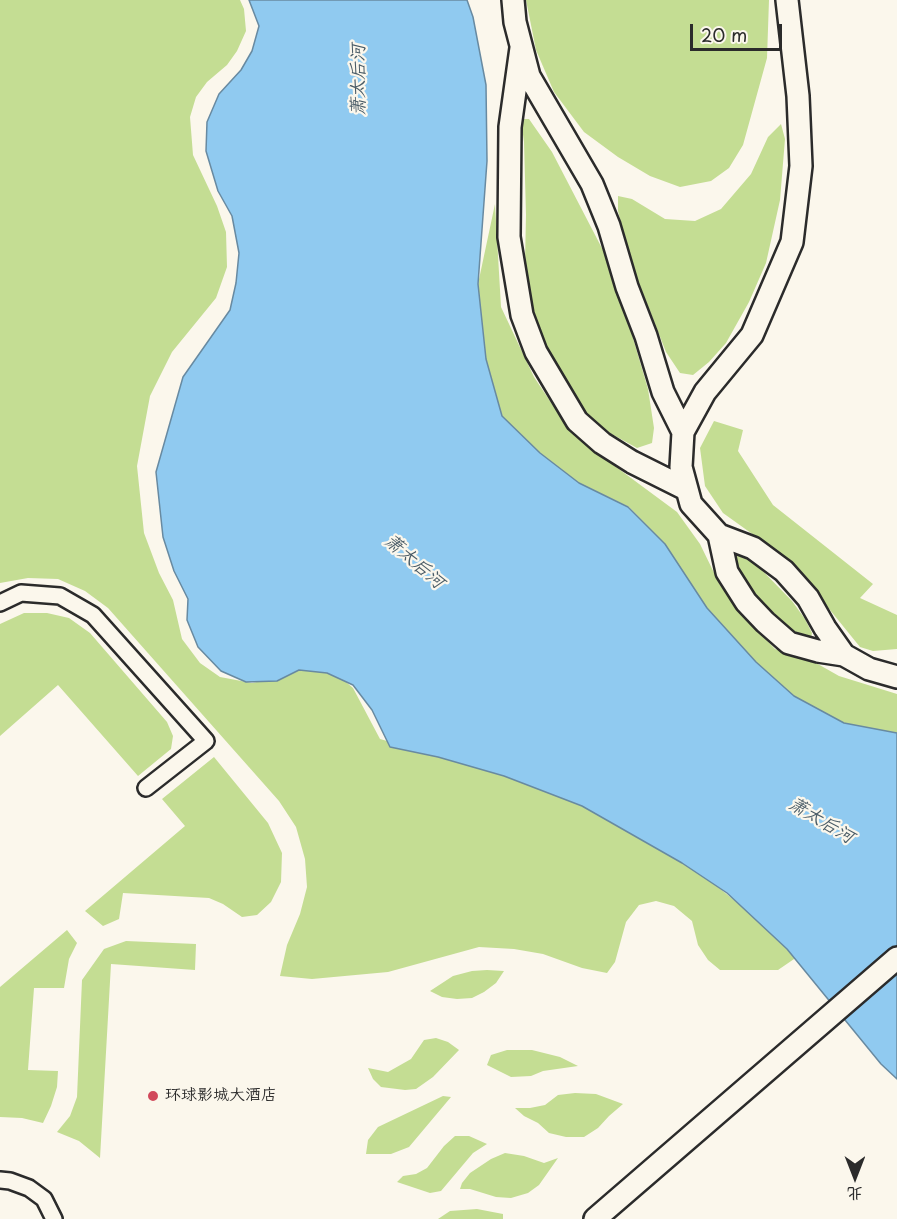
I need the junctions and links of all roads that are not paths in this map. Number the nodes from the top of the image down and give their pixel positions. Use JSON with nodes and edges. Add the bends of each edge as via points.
{"nodes":[{"id":1,"x":513,"y":0,"type":"edge"},
{"id":2,"x":787,"y":0,"type":"edge"},
{"id":3,"x":521,"y":48,"type":"junction"},
{"id":4,"x":683,"y":432,"type":"junction"},
{"id":5,"x":686,"y":489,"type":"junction"},
{"id":6,"x":720,"y":535,"type":"junction"},
{"id":7,"x":0,"y":603,"type":"edge"},
{"id":8,"x":844,"y":655,"type":"junction"},
{"id":9,"x":897,"y":677,"type":"edge"},
{"id":10,"x":146,"y":788,"type":"dead end"},
{"id":11,"x":897,"y":958,"type":"edge"},
{"id":12,"x":0,"y":1180,"type":"edge"},
{"id":13,"x":54,"y":1219,"type":"edge"},
{"id":14,"x":595,"y":1219,"type":"edge"}],
"edges":[{"from":1,"to":3,"type":"street"},
{"from":2,"to":4,"type":"street","via":[[801,166],[792,242],[752,334],[705,392]]},
{"from":3,"to":4,"type":"street","via":[[529,75],[592,184],[663,392]]},
{"from":3,"to":5,"type":"street","via":[[510,127],[508,237],[522,315],[536,352],[577,421],[632,462]]},
{"from":4,"to":5,"type":"street","via":[[681,467]]},
{"from":5,"to":6,"type":"street","via":[[691,504]]},
{"from":6,"to":8,"type":"street","via":[[753,548],[784,571],[808,598]]},
{"from":6,"to":8,"type":"street","via":[[727,572],[746,602],[765,622],[789,643]]},
{"from":7,"to":10,"type":"lane","via":[[21,594],[60,596],[93,615],[206,741]]},
{"from":8,"to":9,"type":"street"},
{"from":11,"to":14,"type":"street"},
{"from":12,"to":13,"type":"lane","via":[[29,1188],[44,1199]]}]}
